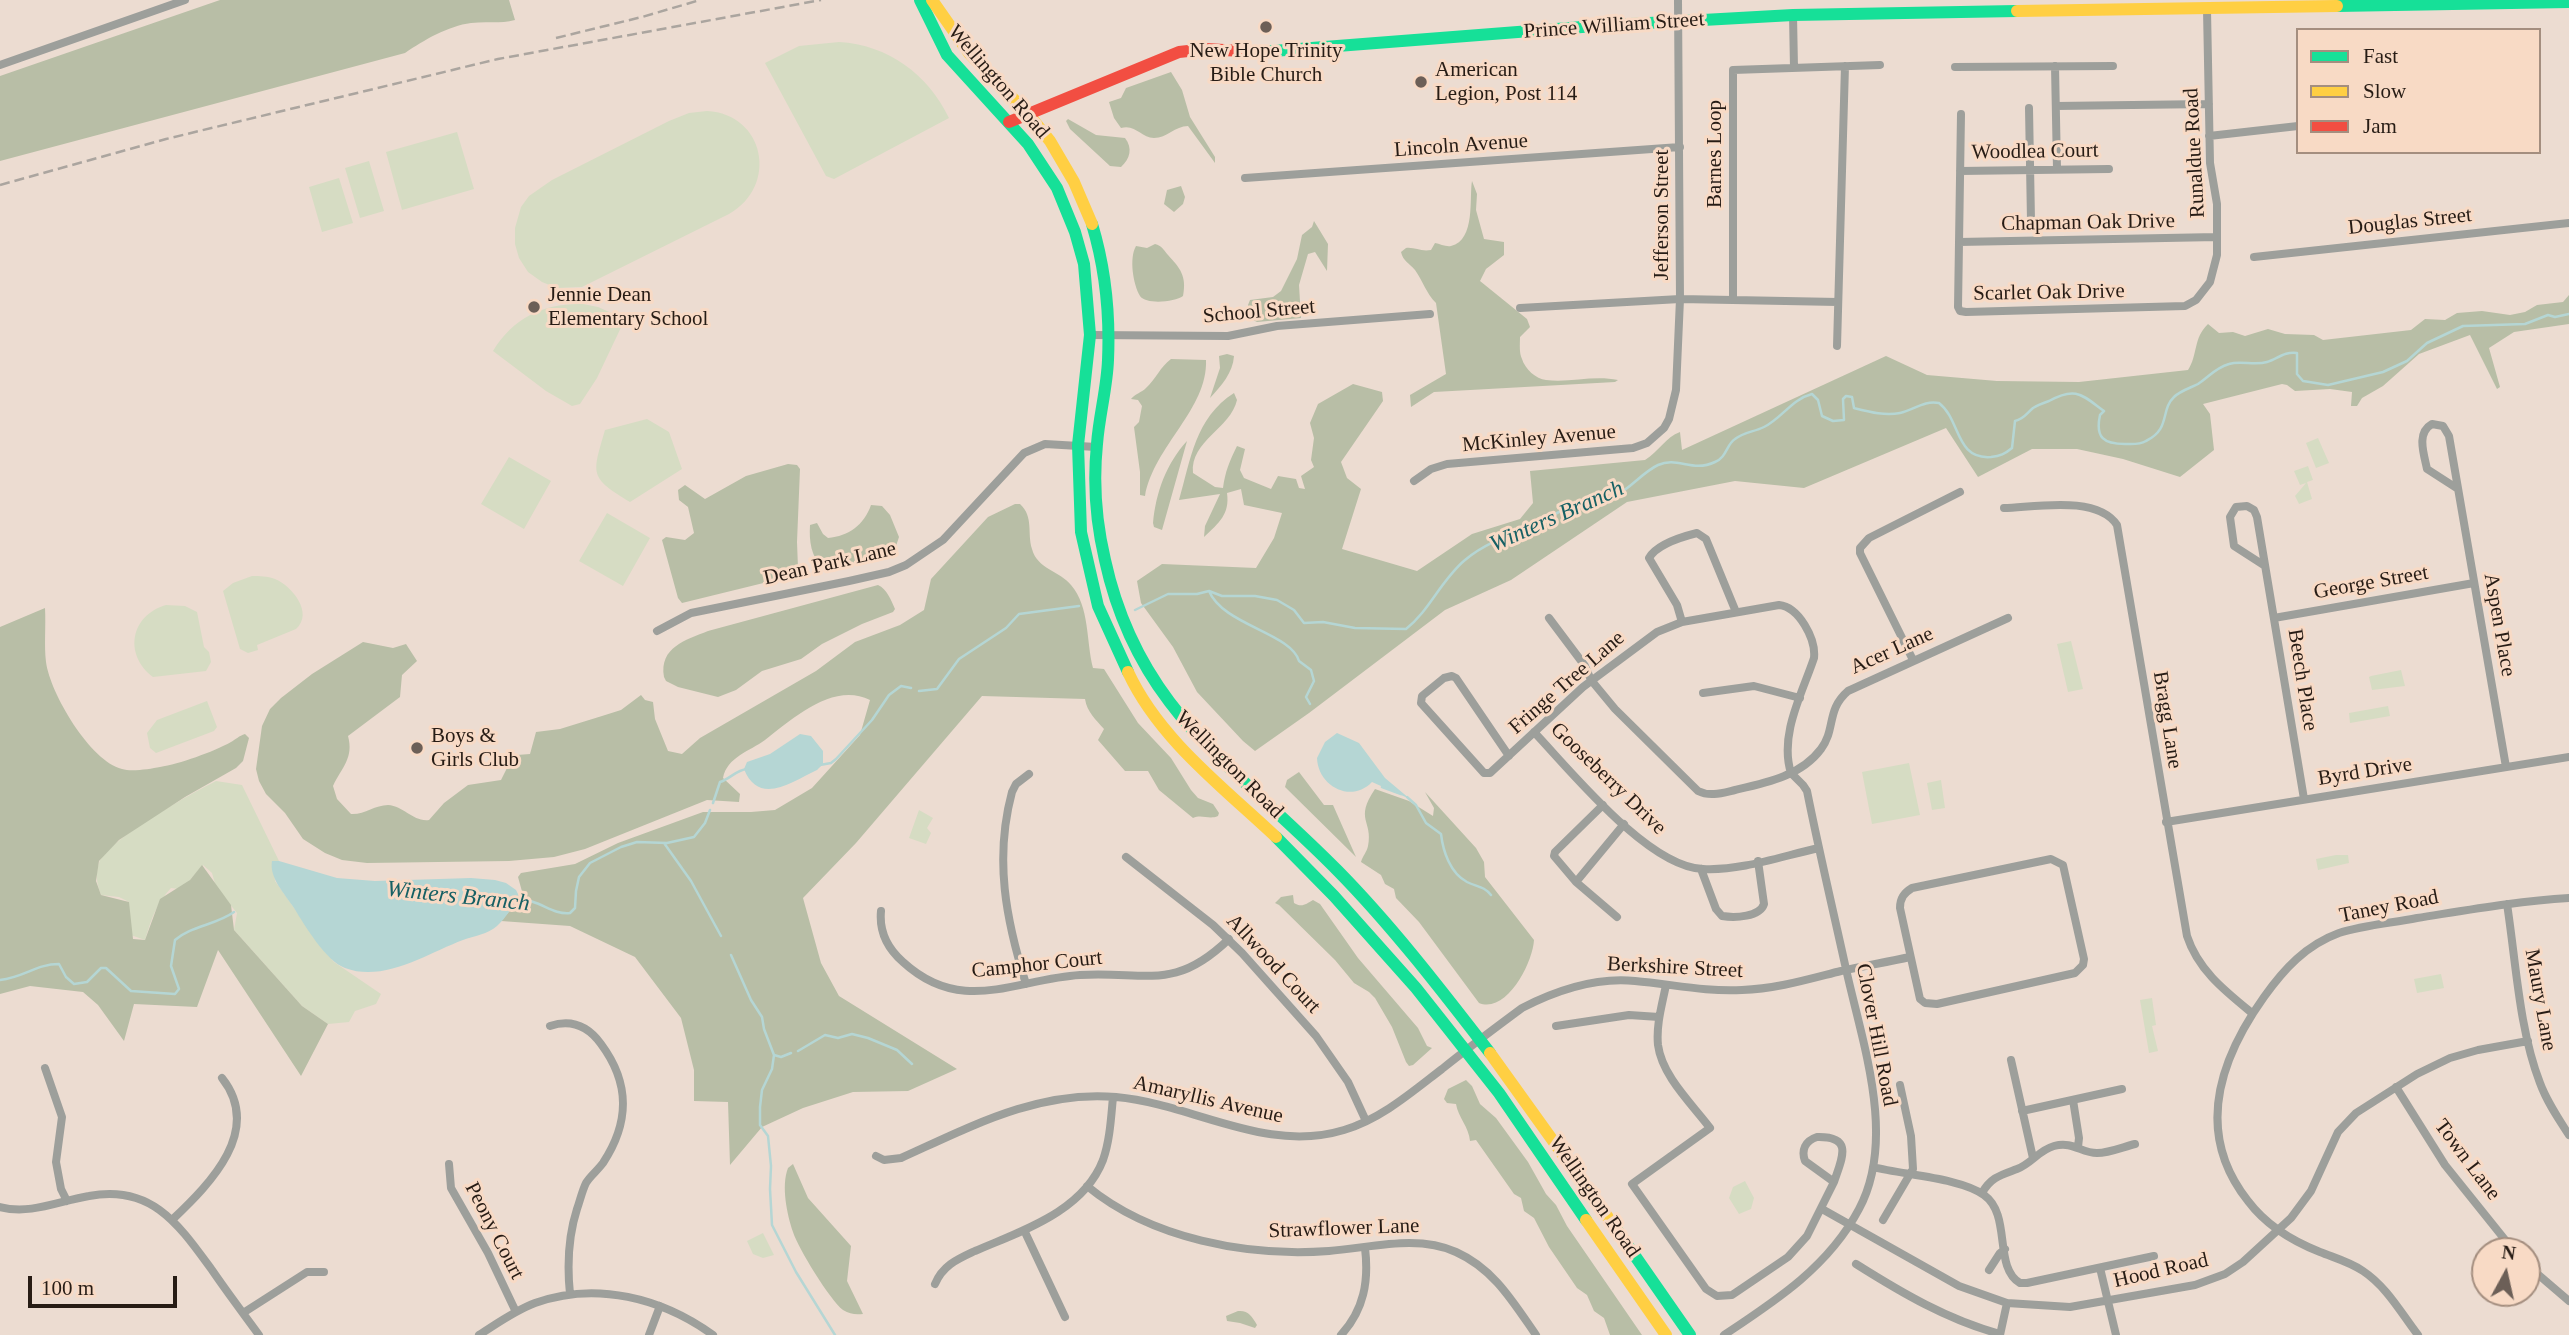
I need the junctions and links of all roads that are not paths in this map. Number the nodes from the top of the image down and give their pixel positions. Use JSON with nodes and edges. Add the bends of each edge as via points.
{"nodes":[{"id":1,"x":185,"y":0,"type":"edge"},
{"id":2,"x":920,"y":0,"type":"edge"},
{"id":3,"x":932,"y":0,"type":"edge"},
{"id":4,"x":1678,"y":0,"type":"edge"},
{"id":5,"x":2569,"y":2,"type":"edge"},
{"id":6,"x":2207,"y":10,"type":"junction"},
{"id":7,"x":1793,"y":15,"type":"junction"},
{"id":8,"x":1677,"y":20,"type":"junction"},
{"id":9,"x":0,"y":65,"type":"edge"},
{"id":10,"x":1880,"y":65,"type":"dead end"},
{"id":11,"x":1845,"y":66,"type":"junction"},
{"id":12,"x":2055,"y":66,"type":"junction"},
{"id":13,"x":2113,"y":66,"type":"dead end"},
{"id":14,"x":1955,"y":67,"type":"dead end"},
{"id":15,"x":1794,"y":68,"type":"junction"},
{"id":16,"x":2209,"y":104,"type":"junction"},
{"id":17,"x":2056,"y":106,"type":"junction"},
{"id":18,"x":2029,"y":108,"type":"dead end"},
{"id":19,"x":1962,"y":114,"type":"dead end"},
{"id":20,"x":1029,"y":115,"type":"junction"},
{"id":21,"x":1009,"y":122,"type":"junction"},
{"id":22,"x":2296,"y":126,"type":"edge"},
{"id":23,"x":2209,"y":136,"type":"junction"},
{"id":24,"x":1680,"y":147,"type":"junction"},
{"id":25,"x":2057,"y":169,"type":"junction"},
{"id":26,"x":2109,"y":169,"type":"dead end"},
{"id":27,"x":2030,"y":170,"type":"junction"},
{"id":28,"x":1961,"y":171,"type":"junction"},
{"id":29,"x":1245,"y":178,"type":"dead end"},
{"id":30,"x":2031,"y":221,"type":"dead end"},
{"id":31,"x":2569,"y":223,"type":"edge"},
{"id":32,"x":2217,"y":237,"type":"junction"},
{"id":33,"x":1959,"y":242,"type":"junction"},
{"id":34,"x":2254,"y":257,"type":"dead end"},
{"id":35,"x":2204,"y":292,"type":"joint"},
{"id":36,"x":1733,"y":298,"type":"junction"},
{"id":37,"x":1680,"y":299,"type":"junction"},
{"id":38,"x":1838,"y":302,"type":"junction"},
{"id":39,"x":1520,"y":308,"type":"dead end"},
{"id":40,"x":1430,"y":314,"type":"dead end"},
{"id":41,"x":1090,"y":335,"type":"junction"},
{"id":42,"x":1108,"y":335,"type":"junction"},
{"id":43,"x":1837,"y":346,"type":"dead end"},
{"id":44,"x":1664,"y":428,"type":"joint"},
{"id":45,"x":1078,"y":445,"type":"junction"},
{"id":46,"x":1096,"y":447,"type":"junction"},
{"id":47,"x":1414,"y":481,"type":"dead end"},
{"id":48,"x":2458,"y":489,"type":"junction"},
{"id":49,"x":1960,"y":492,"type":"dead end"},
{"id":50,"x":2004,"y":509,"type":"dead end"},
{"id":51,"x":2265,"y":566,"type":"junction"},
{"id":52,"x":2474,"y":583,"type":"junction"},
{"id":53,"x":1735,"y":612,"type":"junction"},
{"id":54,"x":1549,"y":618,"type":"dead end"},
{"id":55,"x":2008,"y":618,"type":"dead end"},
{"id":56,"x":2274,"y":618,"type":"junction"},
{"id":57,"x":1682,"y":622,"type":"junction"},
{"id":58,"x":657,"y":631,"type":"dead end"},
{"id":59,"x":1913,"y":660,"type":"junction"},
{"id":60,"x":1591,"y":680,"type":"junction"},
{"id":61,"x":1703,"y":693,"type":"dead end"},
{"id":62,"x":1800,"y":698,"type":"junction"},
{"id":63,"x":1534,"y":732,"type":"junction"},
{"id":64,"x":1509,"y":755,"type":"junction"},
{"id":65,"x":2569,"y":757,"type":"edge"},
{"id":66,"x":2506,"y":767,"type":"junction"},
{"id":67,"x":1791,"y":773,"type":"junction"},
{"id":68,"x":1028,"y":774,"type":"dead end"},
{"id":69,"x":2304,"y":799,"type":"junction"},
{"id":70,"x":1603,"y":805,"type":"junction"},
{"id":71,"x":2166,"y":821,"type":"junction"},
{"id":72,"x":1623,"y":824,"type":"junction"},
{"id":73,"x":1819,"y":848,"type":"junction"},
{"id":74,"x":1126,"y":857,"type":"dead end"},
{"id":75,"x":1758,"y":861,"type":"junction"},
{"id":76,"x":1701,"y":869,"type":"junction"},
{"id":77,"x":1576,"y":883,"type":"junction"},
{"id":78,"x":2569,"y":898,"type":"edge"},
{"id":79,"x":2507,"y":904,"type":"junction"},
{"id":80,"x":881,"y":911,"type":"dead end"},
{"id":81,"x":1617,"y":917,"type":"dead end"},
{"id":82,"x":1229,"y":939,"type":"junction"},
{"id":83,"x":1910,"y":957,"type":"junction"},
{"id":84,"x":1846,"y":970,"type":"junction"},
{"id":85,"x":1026,"y":985,"type":"junction"},
{"id":86,"x":1667,"y":985,"type":"junction"},
{"id":87,"x":2252,"y":1013,"type":"junction"},
{"id":88,"x":1659,"y":1017,"type":"junction"},
{"id":89,"x":550,"y":1026,"type":"dead end"},
{"id":90,"x":1556,"y":1026,"type":"dead end"},
{"id":91,"x":2528,"y":1041,"type":"junction"},
{"id":92,"x":1475,"y":1045,"type":"junction"},
{"id":93,"x":2011,"y":1060,"type":"dead end"},
{"id":94,"x":45,"y":1068,"type":"dead end"},
{"id":95,"x":222,"y":1078,"type":"dead end"},
{"id":96,"x":1900,"y":1085,"type":"dead end"},
{"id":97,"x":2396,"y":1087,"type":"junction"},
{"id":98,"x":2122,"y":1089,"type":"dead end"},
{"id":99,"x":1113,"y":1097,"type":"junction"},
{"id":100,"x":2073,"y":1100,"type":"junction"},
{"id":101,"x":2022,"y":1111,"type":"junction"},
{"id":102,"x":1366,"y":1121,"type":"junction"},
{"id":103,"x":2569,"y":1135,"type":"edge"},
{"id":104,"x":2135,"y":1144,"type":"dead end"},
{"id":105,"x":2078,"y":1147,"type":"junction"},
{"id":106,"x":876,"y":1156,"type":"dead end"},
{"id":107,"x":2033,"y":1158,"type":"junction"},
{"id":108,"x":449,"y":1164,"type":"dead end"},
{"id":109,"x":1873,"y":1167,"type":"junction"},
{"id":110,"x":1909,"y":1175,"type":"junction"},
{"id":111,"x":1833,"y":1182,"type":"junction"},
{"id":112,"x":1087,"y":1186,"type":"junction"},
{"id":113,"x":1982,"y":1193,"type":"junction"},
{"id":114,"x":67,"y":1200,"type":"junction"},
{"id":115,"x":0,"y":1207,"type":"edge"},
{"id":116,"x":1822,"y":1209,"type":"junction"},
{"id":117,"x":173,"y":1219,"type":"junction"},
{"id":118,"x":1883,"y":1220,"type":"dead end"},
{"id":119,"x":1850,"y":1225,"type":"junction"},
{"id":120,"x":1024,"y":1230,"type":"junction"},
{"id":121,"x":2278,"y":1231,"type":"junction"},
{"id":122,"x":2503,"y":1237,"type":"edge"},
{"id":123,"x":1366,"y":1248,"type":"junction"},
{"id":124,"x":2005,"y":1249,"type":"junction"},
{"id":125,"x":2154,"y":1256,"type":"dead end"},
{"id":126,"x":1856,"y":1264,"type":"dead end"},
{"id":127,"x":2100,"y":1268,"type":"junction"},
{"id":128,"x":1989,"y":1270,"type":"dead end"},
{"id":129,"x":324,"y":1272,"type":"dead end"},
{"id":130,"x":2541,"y":1277,"type":"edge"},
{"id":131,"x":935,"y":1283,"type":"dead end"},
{"id":132,"x":570,"y":1294,"type":"junction"},
{"id":133,"x":2107,"y":1301,"type":"junction"},
{"id":134,"x":2569,"y":1301,"type":"edge"},
{"id":135,"x":2007,"y":1303,"type":"junction"},
{"id":136,"x":660,"y":1306,"type":"junction"},
{"id":137,"x":516,"y":1312,"type":"junction"},
{"id":138,"x":243,"y":1313,"type":"junction"},
{"id":139,"x":1065,"y":1317,"type":"dead end"},
{"id":140,"x":259,"y":1335,"type":"edge"},
{"id":141,"x":479,"y":1335,"type":"edge"},
{"id":142,"x":649,"y":1335,"type":"edge"},
{"id":143,"x":713,"y":1335,"type":"edge"},
{"id":144,"x":1341,"y":1335,"type":"edge"},
{"id":145,"x":1535,"y":1335,"type":"edge"},
{"id":146,"x":1666,"y":1335,"type":"edge"},
{"id":147,"x":1690,"y":1335,"type":"edge"},
{"id":148,"x":1724,"y":1335,"type":"edge"},
{"id":149,"x":2000,"y":1335,"type":"edge"},
{"id":150,"x":2116,"y":1335,"type":"edge"},
{"id":151,"x":2418,"y":1335,"type":"edge"}],
"edges":[{"from":1,"to":9,"type":"street"},
{"from":2,"to":21,"type":"main road","name":"Wellington Road","via":[[947,55]]},
{"from":3,"to":20,"type":"main road","name":"Wellington Road","via":[[969,54]]},
{"from":4,"to":8,"type":"street","name":"Jefferson Street"},
{"from":5,"to":6,"type":"main road","name":"Prince William Street"},
{"from":6,"to":7,"type":"main road","name":"Prince William Street"},
{"from":6,"to":16,"type":"street","name":"Runaldue Road"},
{"from":7,"to":8,"type":"main road","name":"Prince William Street"},
{"from":7,"to":15,"type":"street"},
{"from":8,"to":20,"type":"main road","name":"Prince William Street","via":[[1259,52],[1192,49],[1150,62]]},
{"from":8,"to":24,"type":"street","name":"Jefferson Street"},
{"from":10,"to":11,"type":"street","name":"Barnes Loop"},
{"from":11,"to":15,"type":"street","name":"Barnes Loop"},
{"from":11,"to":38,"type":"street"},
{"from":12,"to":13,"type":"street"},
{"from":12,"to":14,"type":"street"},
{"from":12,"to":17,"type":"street"},
{"from":15,"to":36,"type":"street","name":"Barnes Loop","via":[[1733,70]]},
{"from":16,"to":17,"type":"street"},
{"from":16,"to":23,"type":"street","name":"Runaldue Road"},
{"from":17,"to":25,"type":"street"},
{"from":18,"to":27,"type":"street"},
{"from":19,"to":28,"type":"street","name":"Scarlet Oak Drive"},
{"from":20,"to":21,"type":"main road","name":"Prince William Street"},
{"from":20,"to":42,"type":"main road","name":"Wellington Road","via":[[1066,166],[1085,207],[1106,288]]},
{"from":21,"to":41,"type":"main road","name":"Wellington Road","via":[[1057,188],[1075,232],[1084,264]]},
{"from":22,"to":23,"type":"street"},
{"from":23,"to":32,"type":"street","name":"Runaldue Road"},
{"from":24,"to":29,"type":"street","name":"Lincoln Avenue"},
{"from":24,"to":37,"type":"street","name":"Jefferson Street"},
{"from":25,"to":26,"type":"street","name":"Woodlea Court"},
{"from":25,"to":27,"type":"street","name":"Woodlea Court"},
{"from":27,"to":28,"type":"street","name":"Woodlea Court"},
{"from":27,"to":30,"type":"street"},
{"from":28,"to":33,"type":"street","name":"Scarlet Oak Drive"},
{"from":31,"to":34,"type":"street","name":"Douglas Street"},
{"from":32,"to":33,"type":"street","name":"Chapman Oak Drive"},
{"from":32,"to":35,"type":"street","name":"Runaldue Road","via":[[2216,266]]},
{"from":33,"to":35,"type":"street","name":"Scarlet Oak Drive","via":[[1958,306],[1963,312],[2181,307]]},
{"from":36,"to":37,"type":"street"},
{"from":36,"to":38,"type":"street"},
{"from":37,"to":39,"type":"street"},
{"from":37,"to":44,"type":"street","name":"Jefferson Street","via":[[1676,390]]},
{"from":38,"to":43,"type":"street"},
{"from":40,"to":42,"type":"street","name":"School Street","via":[[1269,327],[1228,336]]},
{"from":41,"to":42,"type":"street","name":"School Street"},
{"from":41,"to":45,"type":"main road","name":"Wellington Road"},
{"from":42,"to":46,"type":"main road","name":"Wellington Road"},
{"from":44,"to":47,"type":"street","name":"McKinley Avenue","via":[[1633,448],[1447,464]]},
{"from":45,"to":46,"type":"street","name":"Dean Park Lane"},
{"from":45,"to":58,"type":"street","name":"Dean Park Lane","via":[[1045,444],[1024,453],[943,540],[906,565],[700,610]]},
{"from":45,"to":92,"type":"main road","name":"Wellington Road","via":[[1081,532],[1091,583],[1110,635],[1144,701],[1191,758],[1284,845]]},
{"from":46,"to":92,"type":"main road","name":"Wellington Road","via":[[1098,527],[1107,570],[1132,642],[1158,688],[1211,752],[1360,894],[1417,959]]},
{"from":48,"to":48,"type":"street","name":"Aspen Place","via":[[2427,469],[2422,436],[2432,424],[2448,432]]},
{"from":48,"to":52,"type":"street","name":"Aspen Place"},
{"from":49,"to":59,"type":"street","via":[[1870,538],[1860,548]]},
{"from":50,"to":71,"type":"street","name":"Bragg Lane","via":[[2090,507],[2117,525]]},
{"from":51,"to":51,"type":"street","name":"Beech Place","via":[[2234,545],[2230,517],[2236,507],[2247,506],[2256,513]]},
{"from":51,"to":56,"type":"street","name":"Beech Place"},
{"from":52,"to":56,"type":"street","name":"George Street"},
{"from":52,"to":66,"type":"street","name":"Aspen Place"},
{"from":53,"to":57,"type":"street","name":"Fringe Tree Lane"},
{"from":53,"to":57,"type":"street","via":[[1706,539],[1697,533],[1670,542],[1648,558],[1677,605]]},
{"from":53,"to":62,"type":"street","name":"Fringe Tree Lane","via":[[1779,605],[1792,609],[1815,650]]},
{"from":54,"to":60,"type":"street"},
{"from":55,"to":59,"type":"street","name":"Acer Lane"},
{"from":56,"to":69,"type":"street","name":"Beech Place"},
{"from":57,"to":60,"type":"street","name":"Fringe Tree Lane","via":[[1657,632]]},
{"from":59,"to":67,"type":"street","name":"Acer Lane","via":[[1856,685],[1843,696],[1822,748]]},
{"from":60,"to":63,"type":"street","name":"Fringe Tree Lane"},
{"from":60,"to":67,"type":"street","name":"Acer Lane","via":[[1648,743],[1704,794],[1765,783]]},
{"from":61,"to":62,"type":"street","via":[[1754,687]]},
{"from":62,"to":67,"type":"street","name":"Fringe Tree Lane","via":[[1787,737]]},
{"from":63,"to":64,"type":"street","name":"Fringe Tree Lane"},
{"from":63,"to":70,"type":"street","name":"Gooseberry Drive"},
{"from":64,"to":64,"type":"street","name":"Fringe Tree Lane","via":[[1455,678],[1447,676],[1422,696],[1420,700],[1487,774]]},
{"from":65,"to":66,"type":"street","name":"Byrd Drive"},
{"from":66,"to":69,"type":"street","name":"Byrd Drive"},
{"from":67,"to":73,"type":"street","name":"Clover Hill Road","via":[[1807,791]]},
{"from":68,"to":85,"type":"street","via":[[1012,792],[1003,871],[1008,923]]},
{"from":69,"to":71,"type":"street","name":"Byrd Drive"},
{"from":70,"to":72,"type":"street","name":"Gooseberry Drive"},
{"from":70,"to":77,"type":"street","via":[[1555,852],[1555,859]]},
{"from":71,"to":87,"type":"street","name":"Bragg Lane","via":[[2182,917],[2197,960]]},
{"from":72,"to":76,"type":"street","name":"Gooseberry Drive","via":[[1661,855]]},
{"from":72,"to":77,"type":"street"},
{"from":73,"to":75,"type":"street","name":"Gooseberry Drive"},
{"from":73,"to":84,"type":"street","name":"Clover Hill Road"},
{"from":74,"to":82,"type":"street","name":"Allwood Court"},
{"from":75,"to":76,"type":"street","name":"Gooseberry Drive"},
{"from":75,"to":76,"type":"street","via":[[1765,904],[1757,913],[1722,916]]},
{"from":77,"to":81,"type":"street"},
{"from":78,"to":79,"type":"street","name":"Taney Road"},
{"from":79,"to":87,"type":"street","name":"Taney Road","via":[[2332,936],[2291,963]]},
{"from":79,"to":91,"type":"street","name":"Maury Lane"},
{"from":80,"to":85,"type":"street","name":"Camphor Court","via":[[881,933],[890,949],[927,979],[975,991]]},
{"from":82,"to":85,"type":"street","name":"Camphor Court","via":[[1182,972],[1080,975]]},
{"from":82,"to":102,"type":"street","name":"Allwood Court","via":[[1316,1036],[1348,1082]]},
{"from":83,"to":83,"type":"street","via":[[1920,999],[1932,1005],[2075,973],[2084,959],[2063,865],[2051,859],[1906,892],[1900,908]]},
{"from":83,"to":84,"type":"street","name":"Berkshire Street"},
{"from":84,"to":86,"type":"street","name":"Berkshire Street","via":[[1751,990]]},
{"from":84,"to":109,"type":"street","name":"Clover Hill Road","via":[[1872,1087]]},
{"from":86,"to":88,"type":"street"},
{"from":86,"to":92,"type":"street","name":"Berkshire Street","via":[[1613,981],[1577,986],[1522,1008]]},
{"from":87,"to":121,"type":"street","name":"Taney Road","via":[[2233,1046],[2222,1080],[2219,1135],[2236,1185]]},
{"from":88,"to":90,"type":"street","via":[[1629,1015]]},
{"from":88,"to":116,"type":"street","via":[[1658,1045],[1664,1065],[1710,1128],[1632,1185],[1706,1289],[1717,1296],[1732,1295],[1788,1257]]},
{"from":89,"to":132,"type":"street","via":[[579,1025],[596,1037],[614,1060],[624,1096],[620,1130],[603,1163],[586,1183],[577,1210],[569,1253]]},
{"from":91,"to":97,"type":"street","name":"Hood Road","via":[[2450,1058]]},
{"from":91,"to":103,"type":"street","name":"Maury Lane","via":[[2540,1084]]},
{"from":92,"to":102,"type":"street","name":"Amaryllis Avenue"},
{"from":92,"to":146,"type":"main road","name":"Wellington Road","via":[[1499,1093]]},
{"from":92,"to":147,"type":"main road","name":"Wellington Road"},
{"from":93,"to":101,"type":"street"},
{"from":94,"to":114,"type":"street","via":[[62,1117],[56,1163]]},
{"from":95,"to":117,"type":"street","via":[[238,1109],[234,1139],[209,1182]]},
{"from":96,"to":110,"type":"street","via":[[1914,1158]]},
{"from":97,"to":121,"type":"street","name":"Hood Road","via":[[2343,1125],[2306,1199]]},
{"from":97,"to":122,"type":"street","name":"Town Lane","via":[[2445,1165]]},
{"from":98,"to":100,"type":"street"},
{"from":99,"to":102,"type":"street","name":"Amaryllis Avenue","via":[[1278,1136],[1321,1135]]},
{"from":99,"to":106,"type":"street","name":"Amaryllis Avenue","via":[[1070,1097],[1026,1105],[901,1158]]},
{"from":99,"to":112,"type":"street","via":[[1105,1153]]},
{"from":100,"to":101,"type":"street"},
{"from":100,"to":105,"type":"street"},
{"from":101,"to":107,"type":"street"},
{"from":104,"to":105,"type":"street","via":[[2099,1153]]},
{"from":105,"to":107,"type":"street","via":[[2053,1146]]},
{"from":107,"to":113,"type":"street","via":[[2025,1166],[1993,1178]]},
{"from":108,"to":137,"type":"street","name":"Peony Court","via":[[452,1188]]},
{"from":109,"to":110,"type":"street"},
{"from":109,"to":119,"type":"street","name":"Clover Hill Road"},
{"from":110,"to":113,"type":"street"},
{"from":110,"to":118,"type":"street"},
{"from":111,"to":111,"type":"street","via":[[1842,1147],[1830,1137],[1813,1138],[1804,1146],[1805,1161]]},
{"from":111,"to":116,"type":"street"},
{"from":112,"to":120,"type":"street","via":[[1065,1206]]},
{"from":112,"to":123,"type":"street","name":"Strawflower Lane","via":[[1127,1214],[1212,1241],[1270,1251]]},
{"from":113,"to":124,"type":"street","via":[[1995,1206]]},
{"from":114,"to":115,"type":"street","via":[[20,1210]]},
{"from":114,"to":117,"type":"street","via":[[104,1194],[131,1196]]},
{"from":116,"to":119,"type":"street","name":"Hood Road"},
{"from":117,"to":138,"type":"street"},
{"from":119,"to":135,"type":"street","name":"Hood Road","via":[[1959,1286]]},
{"from":119,"to":148,"type":"street","name":"Clover Hill Road","via":[[1808,1275]]},
{"from":120,"to":131,"type":"street","via":[[955,1260]]},
{"from":120,"to":139,"type":"street"},
{"from":121,"to":133,"type":"street","name":"Hood Road","via":[[2243,1262],[2208,1281]]},
{"from":121,"to":151,"type":"street","name":"Taney Road","via":[[2361,1269],[2385,1290]]},
{"from":123,"to":144,"type":"street","via":[[1364,1298]]},
{"from":123,"to":145,"type":"street","name":"Strawflower Lane","via":[[1424,1243],[1465,1256],[1501,1285]]},
{"from":124,"to":127,"type":"street","via":[[2010,1275],[2020,1283]]},
{"from":124,"to":128,"type":"street"},
{"from":125,"to":127,"type":"street"},
{"from":126,"to":149,"type":"street","via":[[1934,1309]]},
{"from":127,"to":133,"type":"street"},
{"from":129,"to":138,"type":"street","via":[[307,1272]]},
{"from":130,"to":134,"type":"street"},
{"from":132,"to":136,"type":"street","via":[[633,1297]]},
{"from":132,"to":137,"type":"street"},
{"from":133,"to":135,"type":"street","name":"Hood Road","via":[[2050,1307]]},
{"from":133,"to":150,"type":"street"},
{"from":135,"to":149,"type":"street"},
{"from":136,"to":142,"type":"street"},
{"from":136,"to":143,"type":"street"},
{"from":137,"to":141,"type":"street"},
{"from":138,"to":140,"type":"street"}]}
